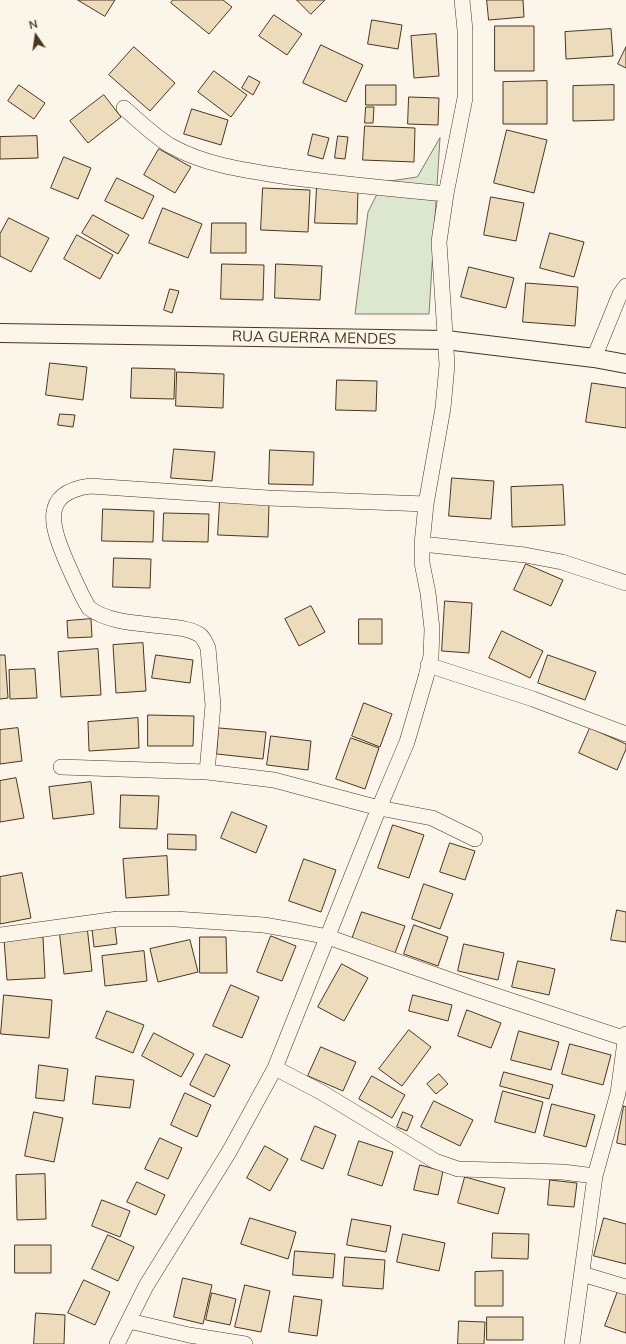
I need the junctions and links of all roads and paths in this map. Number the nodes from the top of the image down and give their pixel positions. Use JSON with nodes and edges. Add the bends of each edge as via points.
{"nodes":[{"id":1,"x":462,"y":0,"type":"edge"},
{"id":2,"x":124,"y":108,"type":"dead end"},
{"id":3,"x":446,"y":194,"type":"junction"},
{"id":4,"x":626,"y":286,"type":"edge"},
{"id":5,"x":0,"y":333,"type":"edge"},
{"id":6,"x":446,"y":340,"type":"junction"},
{"id":7,"x":594,"y":358,"type":"junction"},
{"id":8,"x":626,"y":364,"type":"edge"},
{"id":9,"x":426,"y":504,"type":"junction"},
{"id":10,"x":422,"y":544,"type":"junction"},
{"id":11,"x":626,"y":583,"type":"edge"},
{"id":12,"x":428,"y":665,"type":"junction"},
{"id":13,"x":626,"y":734,"type":"edge"},
{"id":14,"x":61,"y":767,"type":"dead end"},
{"id":15,"x":207,"y":772,"type":"junction"},
{"id":16,"x":379,"y":808,"type":"junction"},
{"id":17,"x":475,"y":839,"type":"dead end"},
{"id":18,"x":0,"y":935,"type":"edge"},
{"id":19,"x":328,"y":937,"type":"junction"},
{"id":20,"x":626,"y":1037,"type":"edge"},
{"id":21,"x":276,"y":1068,"type":"junction"},
{"id":22,"x":595,"y":1176,"type":"junction"},
{"id":23,"x":582,"y":1274,"type":"junction"},
{"id":24,"x":626,"y":1288,"type":"edge"},
{"id":25,"x":129,"y":1320,"type":"junction"},
{"id":26,"x":117,"y":1344,"type":"edge"},
{"id":27,"x":245,"y":1344,"type":"edge"},
{"id":28,"x":572,"y":1344,"type":"edge"}],
"edges":[{"from":1,"to":3,"type":"street","via":[[465,30],[465,98]]},
{"from":2,"to":3,"type":"street","via":[[173,147],[240,170]]},
{"from":3,"to":6,"type":"street","via":[[439,242]]},
{"from":4,"to":7,"type":"street","via":[[620,294]]},
{"from":5,"to":6,"type":"street","name":"RUA GUERRA MENDES"},
{"from":6,"to":7,"type":"street","name":"RUA GUERRA MENDES"},
{"from":6,"to":9,"type":"street","via":[[447,365],[443,408]]},
{"from":7,"to":8,"type":"street","name":"RUA GUERRA MENDES"},
{"from":9,"to":10,"type":"street"},
{"from":9,"to":15,"type":"street","via":[[283,499],[90,486],[69,491],[60,498],[53,516],[55,535],[88,608],[99,615],[118,620],[185,629],[202,636],[205,641],[208,648],[213,705]]},
{"from":10,"to":11,"type":"street","via":[[525,555],[562,562]]},
{"from":10,"to":12,"type":"street","via":[[422,563],[432,629]]},
{"from":12,"to":13,"type":"street","via":[[533,699]]},
{"from":12,"to":16,"type":"street","via":[[407,742]]},
{"from":14,"to":15,"type":"street"},
{"from":15,"to":16,"type":"street","via":[[274,780]]},
{"from":16,"to":17,"type":"street","via":[[432,818]]},
{"from":16,"to":19,"type":"street"},
{"from":18,"to":19,"type":"street","via":[[118,919],[175,919],[264,925]]},
{"from":19,"to":20,"type":"street","via":[[548,1014]]},
{"from":19,"to":21,"type":"street"},
{"from":20,"to":22,"type":"street","via":[[618,1094]]},
{"from":21,"to":22,"type":"street","via":[[447,1166],[458,1169],[563,1172]]},
{"from":21,"to":25,"type":"street","via":[[229,1152],[146,1286]]},
{"from":22,"to":23,"type":"street"},
{"from":23,"to":24,"type":"street"},
{"from":23,"to":28,"type":"street"},
{"from":25,"to":26,"type":"street"},
{"from":25,"to":27,"type":"street","via":[[189,1335]]}]}
